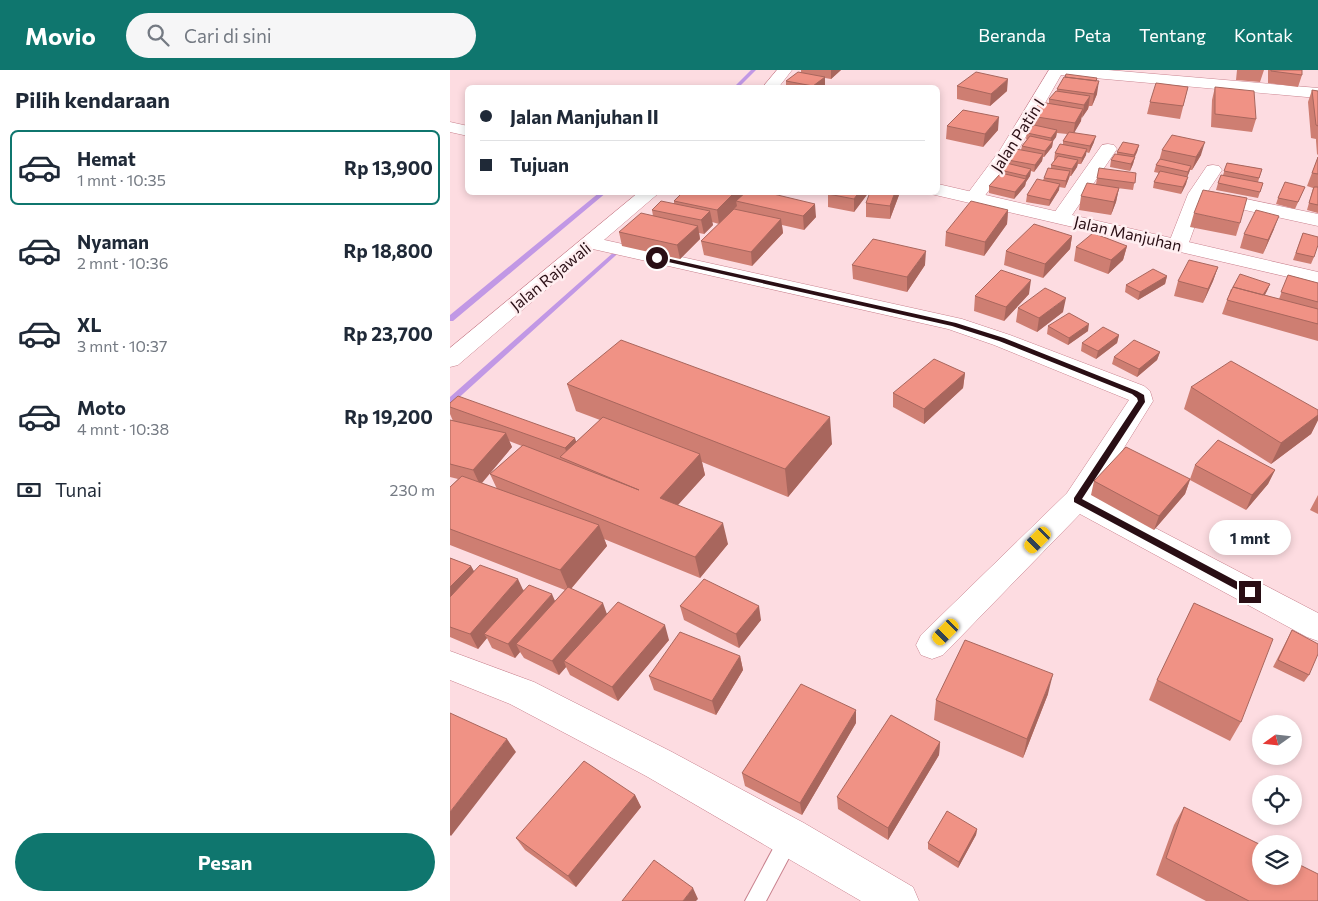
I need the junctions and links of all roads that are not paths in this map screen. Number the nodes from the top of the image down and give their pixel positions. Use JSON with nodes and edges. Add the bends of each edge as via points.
{"nodes":[{"id":1,"x":785,"y":70,"type":"edge"},
{"id":2,"x":1057,"y":70,"type":"edge"},
{"id":3,"x":1227,"y":77,"type":"edge"},
{"id":4,"x":772,"y":85,"type":"edge"},
{"id":5,"x":1318,"y":93,"type":"edge"},
{"id":6,"x":450,"y":127,"type":"edge"},
{"id":7,"x":465,"y":130,"type":"edge"},
{"id":8,"x":1108,"y":148,"type":"dead end"},
{"id":9,"x":1213,"y":170,"type":"dead end"},
{"id":10,"x":940,"y":190,"type":"edge"},
{"id":11,"x":1197,"y":194,"type":"junction"},
{"id":12,"x":647,"y":195,"type":"edge"},
{"id":13,"x":974,"y":197,"type":"junction"},
{"id":14,"x":1061,"y":217,"type":"junction"},
{"id":15,"x":1318,"y":220,"type":"edge"},
{"id":16,"x":591,"y":243,"type":"junction"},
{"id":17,"x":1178,"y":244,"type":"junction"},
{"id":18,"x":1318,"y":278,"type":"edge"},
{"id":19,"x":450,"y":360,"type":"edge"},
{"id":20,"x":1077,"y":500,"type":"junction"},
{"id":21,"x":1318,"y":628,"type":"edge"},
{"id":22,"x":932,"y":645,"type":"dead end"},
{"id":23,"x":450,"y":665,"type":"edge"},
{"id":24,"x":790,"y":837,"type":"junction"},
{"id":25,"x":756,"y":901,"type":"edge"},
{"id":26,"x":899,"y":901,"type":"edge"}],
"edges":[{"from":1,"to":4,"type":"street"},
{"from":2,"to":3,"type":"street"},
{"from":2,"to":13,"type":"street","name":"Jalan Patin I","via":[[1008,152]]},
{"from":3,"to":5,"type":"street"},
{"from":6,"to":7,"type":"street"},
{"from":8,"to":14,"type":"street"},
{"from":9,"to":11,"type":"street"},
{"from":10,"to":13,"type":"street","name":"Jalan Manjuhan"},
{"from":11,"to":15,"type":"street"},
{"from":11,"to":17,"type":"street"},
{"from":12,"to":16,"type":"street","name":"Jalan Rajawali"},
{"from":13,"to":14,"type":"street","name":"Jalan Manjuhan"},
{"from":14,"to":17,"type":"street","name":"Jalan Manjuhan"},
{"from":16,"to":19,"type":"street","name":"Jalan Rajawali"},
{"from":16,"to":20,"type":"street","via":[[954,324],[1135,392],[1141,397],[1141,402]]},
{"from":17,"to":18,"type":"street","name":"Jalan Manjuhan"},
{"from":20,"to":21,"type":"street"},
{"from":20,"to":22,"type":"street"},
{"from":23,"to":24,"type":"street","via":[[522,693]]},
{"from":24,"to":25,"type":"lane"},
{"from":24,"to":26,"type":"street"}]}
